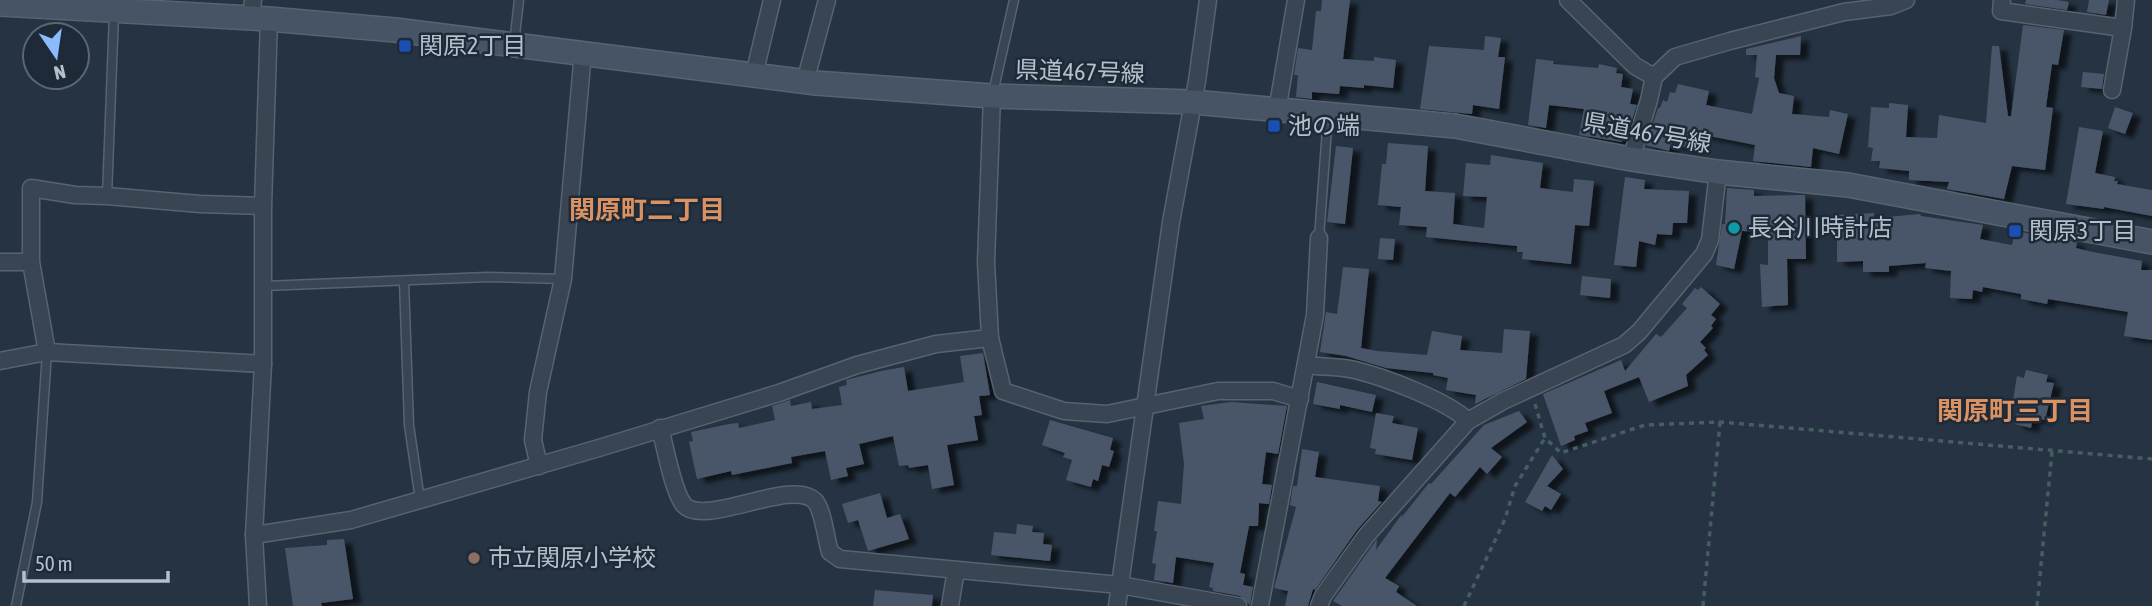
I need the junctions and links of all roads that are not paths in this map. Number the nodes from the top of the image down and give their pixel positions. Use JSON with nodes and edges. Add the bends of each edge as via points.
{"nodes":[{"id":1,"x":519,"y":0,"type":"edge"},
{"id":2,"x":772,"y":0,"type":"edge"},
{"id":3,"x":827,"y":0,"type":"edge"},
{"id":4,"x":1014,"y":0,"type":"edge"},
{"id":5,"x":1208,"y":0,"type":"edge"},
{"id":6,"x":1296,"y":0,"type":"edge"},
{"id":7,"x":1569,"y":0,"type":"edge"},
{"id":8,"x":1906,"y":0,"type":"edge"},
{"id":9,"x":2001,"y":0,"type":"edge"},
{"id":10,"x":2126,"y":0,"type":"edge"},
{"id":11,"x":0,"y":4,"type":"edge"},
{"id":12,"x":114,"y":10,"type":"junction"},
{"id":13,"x":258,"y":13,"type":"edge"},
{"id":14,"x":2123,"y":28,"type":"junction"},
{"id":15,"x":514,"y":44,"type":"junction"},
{"id":16,"x":583,"y":52,"type":"junction"},
{"id":17,"x":754,"y":75,"type":"junction"},
{"id":18,"x":1654,"y":77,"type":"junction"},
{"id":19,"x":805,"y":82,"type":"junction"},
{"id":20,"x":2112,"y":90,"type":"dead end"},
{"id":21,"x":992,"y":96,"type":"junction"},
{"id":22,"x":1193,"y":102,"type":"junction"},
{"id":23,"x":1277,"y":111,"type":"junction"},
{"id":24,"x":1328,"y":115,"type":"junction"},
{"id":25,"x":1631,"y":159,"type":"junction"},
{"id":26,"x":1718,"y":172,"type":"junction"},
{"id":27,"x":107,"y":196,"type":"junction"},
{"id":28,"x":263,"y":206,"type":"junction"},
{"id":29,"x":1319,"y":238,"type":"joint"},
{"id":30,"x":2152,"y":242,"type":"edge"},
{"id":31,"x":0,"y":262,"type":"edge"},
{"id":32,"x":31,"y":262,"type":"junction"},
{"id":33,"x":564,"y":279,"type":"junction"},
{"id":34,"x":404,"y":281,"type":"junction"},
{"id":35,"x":264,"y":286,"type":"junction"},
{"id":36,"x":989,"y":338,"type":"junction"},
{"id":37,"x":47,"y":352,"type":"junction"},
{"id":38,"x":0,"y":361,"type":"edge"},
{"id":39,"x":263,"y":364,"type":"junction"},
{"id":40,"x":1306,"y":365,"type":"junction"},
{"id":41,"x":1300,"y":399,"type":"junction"},
{"id":42,"x":1146,"y":407,"type":"junction"},
{"id":43,"x":1468,"y":421,"type":"junction"},
{"id":44,"x":660,"y":428,"type":"junction"},
{"id":45,"x":538,"y":466,"type":"junction"},
{"id":46,"x":420,"y":500,"type":"junction"},
{"id":47,"x":254,"y":535,"type":"junction"},
{"id":48,"x":956,"y":570,"type":"junction"},
{"id":49,"x":1120,"y":585,"type":"junction"},
{"id":50,"x":16,"y":606,"type":"edge"},
{"id":51,"x":258,"y":606,"type":"edge"},
{"id":52,"x":950,"y":606,"type":"edge"},
{"id":53,"x":1117,"y":606,"type":"edge"},
{"id":54,"x":1238,"y":606,"type":"edge"},
{"id":55,"x":1259,"y":606,"type":"edge"},
{"id":56,"x":1319,"y":606,"type":"edge"}],
"edges":[{"from":1,"to":15,"type":"lane"},
{"from":2,"to":17,"type":"street"},
{"from":3,"to":19,"type":"street"},
{"from":4,"to":21,"type":"lane"},
{"from":5,"to":22,"type":"street"},
{"from":6,"to":23,"type":"street"},
{"from":7,"to":18,"type":"street","via":[[1635,66]]},
{"from":8,"to":18,"type":"street","via":[[1688,52],[1675,57]]},
{"from":9,"to":14,"type":"street","via":[[2001,11]]},
{"from":10,"to":14,"type":"street"},
{"from":11,"to":12,"type":"main road","name":"県道467号線"},
{"from":12,"to":13,"type":"main road","name":"県道467号線"},
{"from":12,"to":27,"type":"lane"},
{"from":13,"to":15,"type":"main road","name":"県道467号線"},
{"from":13,"to":28,"type":"street"},
{"from":14,"to":20,"type":"street"},
{"from":15,"to":16,"type":"main road","name":"県道467号線"},
{"from":16,"to":17,"type":"main road","name":"県道467号線"},
{"from":16,"to":33,"type":"street"},
{"from":17,"to":19,"type":"main road","name":"県道467号線"},
{"from":18,"to":25,"type":"street"},
{"from":19,"to":21,"type":"main road","name":"県道467号線"},
{"from":21,"to":22,"type":"main road","name":"県道467号線"},
{"from":21,"to":36,"type":"street","via":[[986,262]]},
{"from":22,"to":23,"type":"main road","name":"県道467号線"},
{"from":22,"to":42,"type":"street"},
{"from":23,"to":24,"type":"main road","name":"県道467号線"},
{"from":24,"to":25,"type":"main road","name":"県道467号線","via":[[1455,126]]},
{"from":24,"to":29,"type":"lane"},
{"from":25,"to":26,"type":"main road","name":"県道467号線"},
{"from":26,"to":30,"type":"main road","name":"県道467号線","via":[[1848,185]]},
{"from":26,"to":43,"type":"street","via":[[1710,240],[1704,254],[1639,331],[1624,345]]},
{"from":27,"to":28,"type":"street"},
{"from":27,"to":32,"type":"street","via":[[31,188]]},
{"from":28,"to":35,"type":"street"},
{"from":29,"to":40,"type":"street","via":[[1315,315]]},
{"from":31,"to":32,"type":"street"},
{"from":32,"to":37,"type":"street"},
{"from":33,"to":34,"type":"lane"},
{"from":33,"to":45,"type":"street","via":[[538,392],[533,440]]},
{"from":34,"to":35,"type":"lane"},
{"from":34,"to":46,"type":"lane","via":[[409,425]]},
{"from":35,"to":39,"type":"street"},
{"from":36,"to":42,"type":"street","via":[[1003,391],[1064,411],[1107,414]]},
{"from":36,"to":44,"type":"street","via":[[936,344],[857,365]]},
{"from":37,"to":38,"type":"street"},
{"from":37,"to":39,"type":"street"},
{"from":37,"to":50,"type":"lane","via":[[37,502]]},
{"from":39,"to":47,"type":"street"},
{"from":40,"to":41,"type":"street"},
{"from":40,"to":43,"type":"street","via":[[1353,370],[1440,401]]},
{"from":41,"to":42,"type":"street","via":[[1273,391],[1217,391]]},
{"from":41,"to":55,"type":"street"},
{"from":42,"to":49,"type":"street"},
{"from":43,"to":56,"type":"street","via":[[1366,536]]},
{"from":44,"to":45,"type":"street"},
{"from":44,"to":48,"type":"street","via":[[679,498],[687,508],[706,511],[800,494],[813,498],[819,507],[830,552],[840,559]]},
{"from":45,"to":46,"type":"street"},
{"from":46,"to":47,"type":"street","via":[[351,520]]},
{"from":47,"to":51,"type":"street"},
{"from":48,"to":49,"type":"street"},
{"from":48,"to":52,"type":"street"},
{"from":49,"to":53,"type":"street"},
{"from":49,"to":54,"type":"street"}]}
